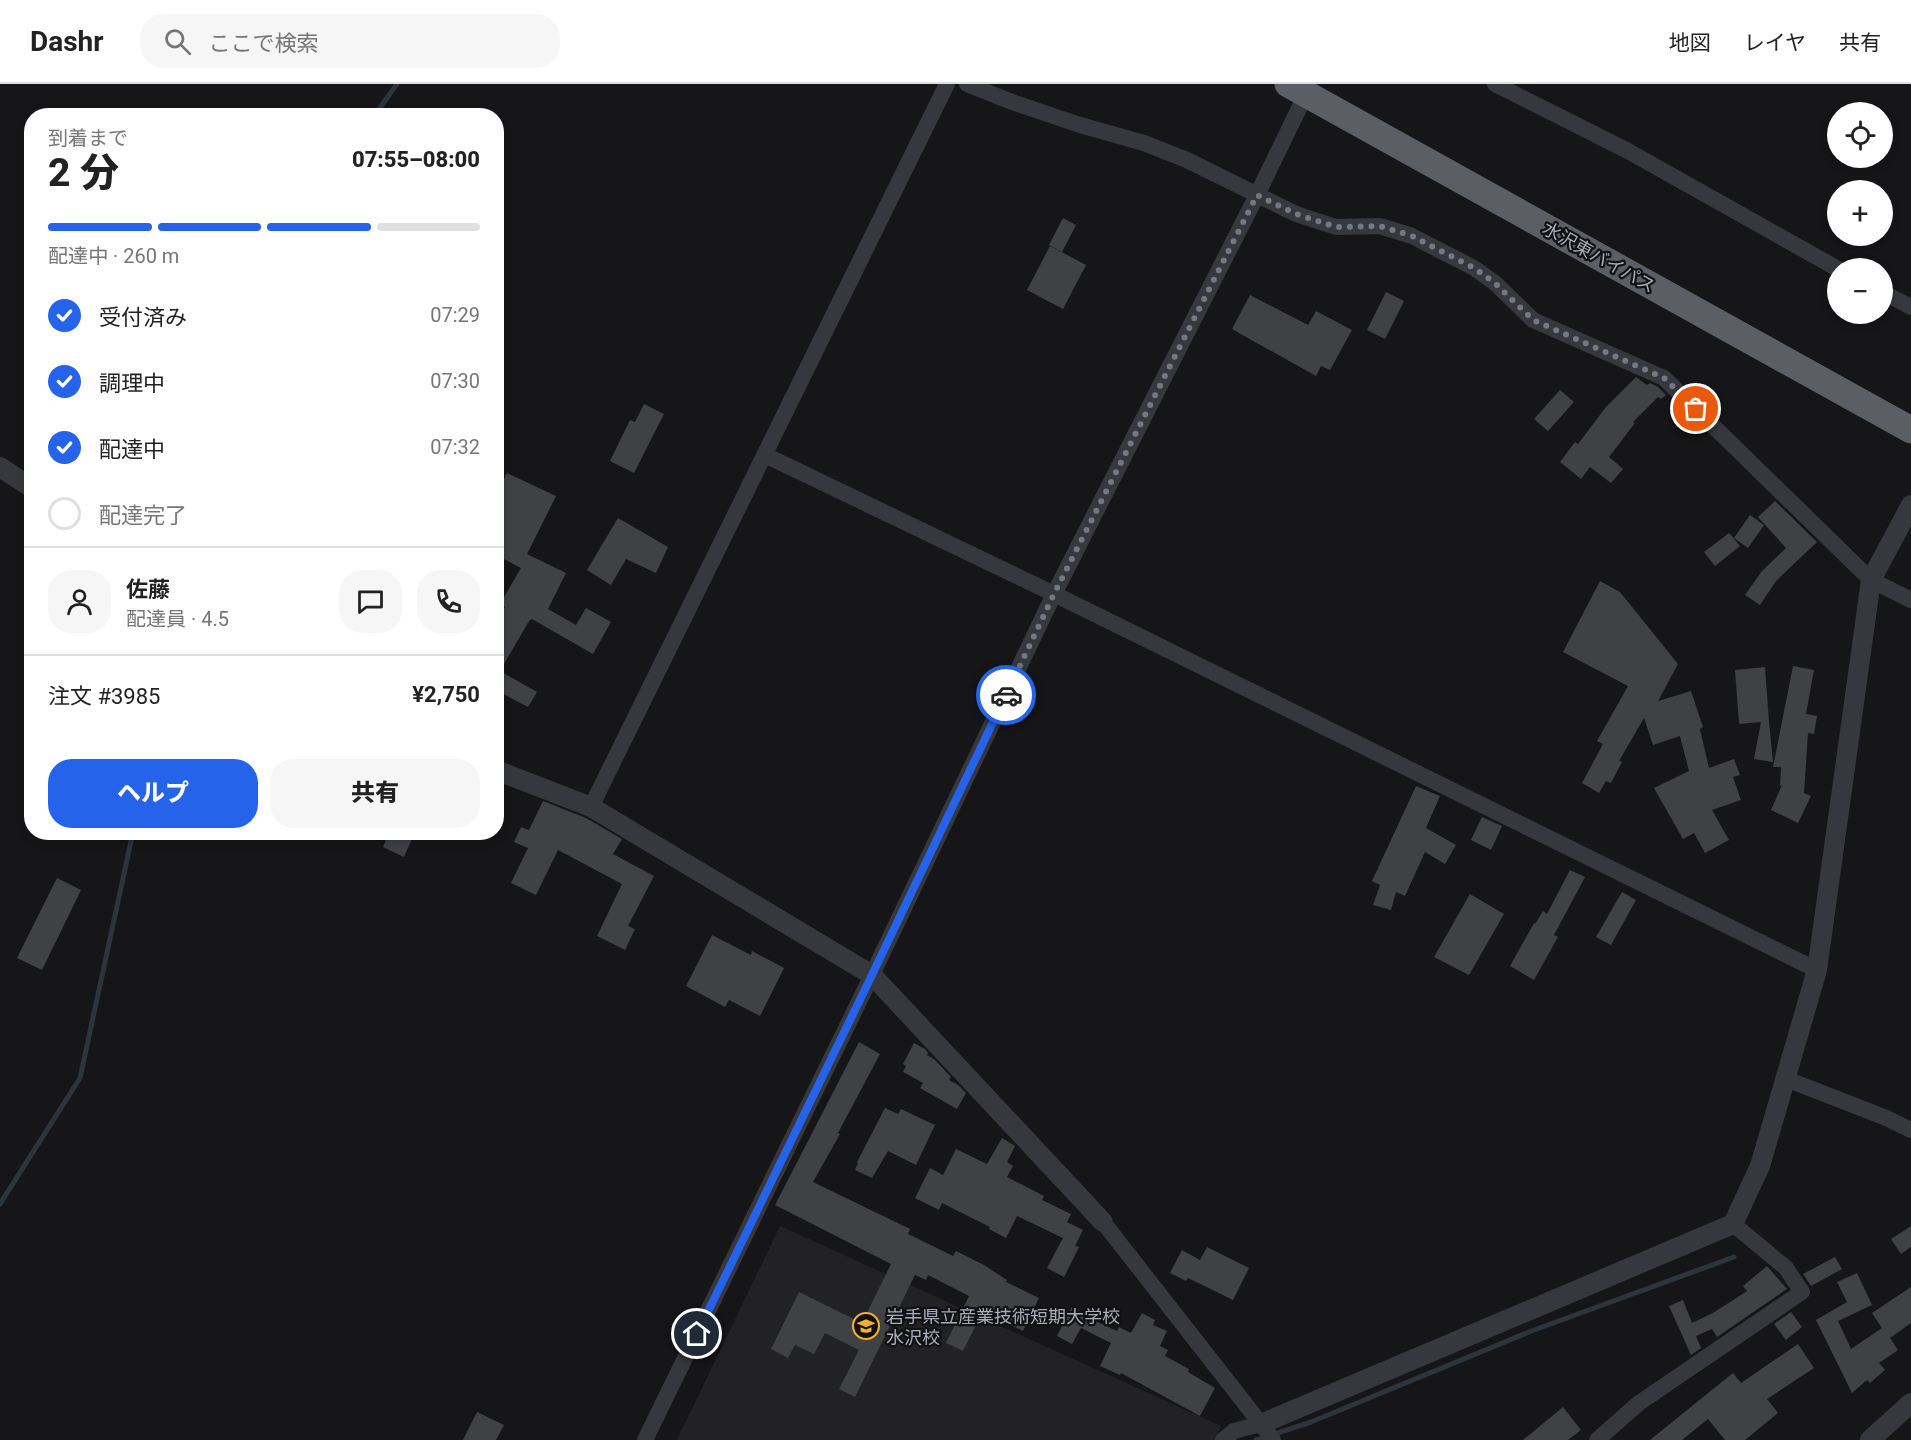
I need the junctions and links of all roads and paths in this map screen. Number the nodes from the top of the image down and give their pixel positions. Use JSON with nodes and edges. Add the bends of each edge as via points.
{"nodes":[{"id":1,"x":947,"y":84,"type":"edge"},
{"id":2,"x":967,"y":84,"type":"edge"},
{"id":3,"x":1495,"y":84,"type":"edge"},
{"id":4,"x":1302,"y":87,"type":"edge"},
{"id":5,"x":1257,"y":195,"type":"junction"},
{"id":6,"x":1827,"y":263,"type":"edge"},
{"id":7,"x":1893,"y":298,"type":"edge"},
{"id":8,"x":1911,"y":307,"type":"edge"},
{"id":9,"x":1911,"y":430,"type":"edge"},
{"id":10,"x":765,"y":455,"type":"junction"},
{"id":11,"x":0,"y":467,"type":"edge"},
{"id":12,"x":24,"y":483,"type":"edge"},
{"id":13,"x":1911,"y":505,"type":"edge"},
{"id":14,"x":1871,"y":580,"type":"junction"},
{"id":15,"x":1054,"y":594,"type":"junction"},
{"id":16,"x":1911,"y":600,"type":"edge"},
{"id":17,"x":504,"y":773,"type":"edge"},
{"id":18,"x":591,"y":807,"type":"junction"},
{"id":19,"x":1817,"y":970,"type":"junction"},
{"id":20,"x":872,"y":975,"type":"junction"},
{"id":21,"x":1786,"y":1079,"type":"junction"},
{"id":22,"x":1911,"y":1130,"type":"edge"},
{"id":23,"x":1103,"y":1222,"type":"joint"},
{"id":24,"x":1733,"y":1224,"type":"junction"},
{"id":25,"x":1911,"y":1403,"type":"edge"},
{"id":26,"x":1261,"y":1424,"type":"junction"},
{"id":27,"x":645,"y":1440,"type":"edge"},
{"id":28,"x":1223,"y":1440,"type":"edge"},
{"id":29,"x":1273,"y":1440,"type":"edge"},
{"id":30,"x":1597,"y":1440,"type":"edge"},
{"id":31,"x":1870,"y":1440,"type":"edge"}],
"edges":[{"from":1,"to":10,"type":"street"},
{"from":2,"to":5,"type":"street","via":[[1080,125],[1144,143]]},
{"from":3,"to":6,"type":"street","via":[[1628,151]]},
{"from":4,"to":5,"type":"street"},
{"from":4,"to":9,"type":"highway","name":"水沢東バイパス"},
{"from":5,"to":14,"type":"street","via":[[1336,227],[1380,226],[1412,236],[1474,268],[1533,320],[1664,378]]},
{"from":5,"to":15,"type":"street"},
{"from":7,"to":8,"type":"street"},
{"from":10,"to":15,"type":"street"},
{"from":10,"to":18,"type":"street"},
{"from":11,"to":12,"type":"street"},
{"from":13,"to":14,"type":"street"},
{"from":14,"to":16,"type":"street"},
{"from":14,"to":19,"type":"street"},
{"from":15,"to":19,"type":"street"},
{"from":15,"to":20,"type":"street"},
{"from":17,"to":18,"type":"street"},
{"from":18,"to":20,"type":"street"},
{"from":19,"to":21,"type":"street"},
{"from":20,"to":23,"type":"street"},
{"from":20,"to":27,"type":"street"},
{"from":21,"to":22,"type":"street"},
{"from":21,"to":24,"type":"street","via":[[1760,1166]]},
{"from":23,"to":26,"type":"street"},
{"from":24,"to":26,"type":"street"},
{"from":24,"to":30,"type":"street","via":[[1786,1268],[1802,1292],[1639,1403]]},
{"from":25,"to":31,"type":"street"},
{"from":26,"to":28,"type":"street","via":[[1234,1431]]},
{"from":26,"to":29,"type":"street"}]}
